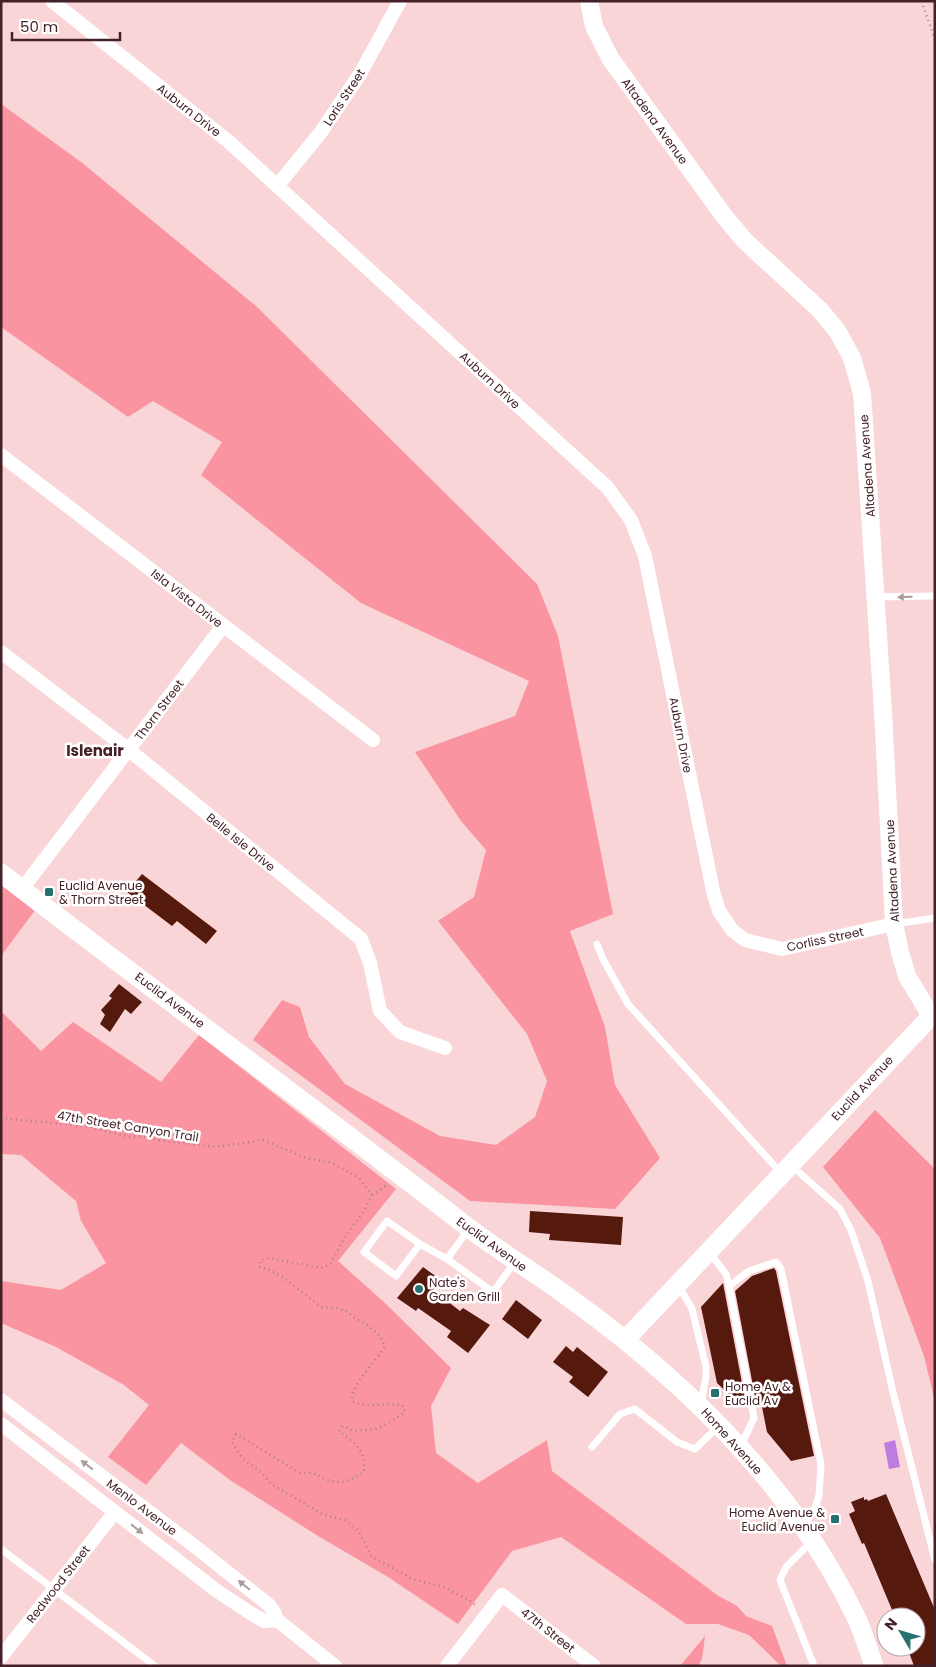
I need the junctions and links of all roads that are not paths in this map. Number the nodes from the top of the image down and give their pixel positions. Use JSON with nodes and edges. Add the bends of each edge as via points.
{"nodes":[{"id":1,"x":52,"y":1,"type":"edge"},
{"id":2,"x":400,"y":1,"type":"edge"},
{"id":3,"x":589,"y":1,"type":"edge"},
{"id":4,"x":278,"y":185,"type":"junction"},
{"id":5,"x":1,"y":454,"type":"edge"},
{"id":6,"x":935,"y":596,"type":"edge"},
{"id":7,"x":875,"y":598,"type":"junction"},
{"id":8,"x":223,"y":626,"type":"junction"},
{"id":9,"x":1,"y":652,"type":"edge"},
{"id":10,"x":373,"y":740,"type":"dead end"},
{"id":11,"x":129,"y":750,"type":"junction"},
{"id":12,"x":1,"y":873,"type":"edge"},
{"id":13,"x":22,"y":889,"type":"junction"},
{"id":14,"x":713,"y":891,"type":"joint"},
{"id":15,"x":935,"y":918,"type":"edge"},
{"id":16,"x":894,"y":924,"type":"junction"},
{"id":17,"x":597,"y":944,"type":"dead end"},
{"id":18,"x":933,"y":1016,"type":"edge"},
{"id":19,"x":445,"y":1048,"type":"dead end"},
{"id":20,"x":786,"y":1169,"type":"junction"},
{"id":21,"x":469,"y":1228,"type":"junction"},
{"id":22,"x":420,"y":1244,"type":"junction"},
{"id":23,"x":708,"y":1252,"type":"junction"},
{"id":24,"x":447,"y":1259,"type":"junction"},
{"id":25,"x":515,"y":1262,"type":"junction"},
{"id":26,"x":678,"y":1283,"type":"junction"},
{"id":27,"x":729,"y":1286,"type":"junction"},
{"id":28,"x":625,"y":1340,"type":"junction"},
{"id":29,"x":1,"y":1400,"type":"edge"},
{"id":30,"x":700,"y":1406,"type":"junction"},
{"id":31,"x":1,"y":1424,"type":"edge"},
{"id":32,"x":719,"y":1426,"type":"junction"},
{"id":33,"x":740,"y":1446,"type":"junction"},
{"id":34,"x":592,"y":1447,"type":"dead end"},
{"id":35,"x":115,"y":1512,"type":"junction"},
{"id":36,"x":808,"y":1533,"type":"junction"},
{"id":37,"x":1,"y":1549,"type":"edge"},
{"id":38,"x":935,"y":1560,"type":"edge"},
{"id":39,"x":54,"y":1590,"type":"junction"},
{"id":40,"x":277,"y":1620,"type":"junction"},
{"id":41,"x":1,"y":1657,"type":"edge"},
{"id":42,"x":155,"y":1666,"type":"edge"},
{"id":43,"x":335,"y":1666,"type":"edge"},
{"id":44,"x":447,"y":1666,"type":"edge"},
{"id":45,"x":594,"y":1666,"type":"edge"},
{"id":46,"x":814,"y":1666,"type":"edge"},
{"id":47,"x":874,"y":1666,"type":"edge"}],
"edges":[{"from":1,"to":4,"type":"street","name":"Auburn Drive","via":[[228,141]]},
{"from":2,"to":4,"type":"street","name":"Loris Street","via":[[360,74],[322,132]]},
{"from":3,"to":7,"type":"street","name":"Altadena Avenue","via":[[594,26],[610,58],[724,216],[745,241],[820,310],[849,351],[862,393]]},
{"from":4,"to":14,"type":"street","name":"Auburn Drive","via":[[608,488],[631,520],[645,556]]},
{"from":5,"to":8,"type":"street","name":"Isla Vista Drive"},
{"from":6,"to":7,"type":"lane","one_way":true},
{"from":7,"to":16,"type":"street","name":"Altadena Avenue"},
{"from":8,"to":10,"type":"street","name":"Isla Vista Drive"},
{"from":8,"to":11,"type":"street","name":"Thorn Street"},
{"from":9,"to":11,"type":"street","name":"Belle Isle Drive"},
{"from":11,"to":13,"type":"street","name":"Thorn Street"},
{"from":11,"to":19,"type":"street","name":"Belle Isle Drive","via":[[361,939],[370,963],[380,1011],[400,1032]]},
{"from":12,"to":13,"type":"main road","name":"Euclid Avenue"},
{"from":13,"to":21,"type":"main road","name":"Euclid Avenue"},
{"from":14,"to":16,"type":"street","name":"Corliss Street","via":[[719,912],[732,930],[745,940],[782,949]]},
{"from":15,"to":16,"type":"lane","name":"Corliss Street"},
{"from":16,"to":18,"type":"street","name":"Altadena Avenue","via":[[907,976]]},
{"from":17,"to":20,"type":"lane","via":[[628,1004]]},
{"from":18,"to":20,"type":"main road","name":"Euclid Avenue"},
{"from":20,"to":23,"type":"main road","name":"Euclid Avenue"},
{"from":20,"to":38,"type":"lane","via":[[840,1209],[851,1230],[868,1282]]},
{"from":21,"to":24,"type":"lane"},
{"from":21,"to":25,"type":"main road","name":"Euclid Avenue"},
{"from":22,"to":22,"type":"lane","via":[[387,1221],[364,1252],[396,1276]]},
{"from":22,"to":24,"type":"lane"},
{"from":23,"to":26,"type":"main road","name":"Euclid Avenue"},
{"from":23,"to":27,"type":"lane","via":[[726,1274]]},
{"from":24,"to":25,"type":"lane","via":[[493,1292]]},
{"from":25,"to":28,"type":"main road","name":"Euclid Avenue"},
{"from":26,"to":28,"type":"main road","name":"Euclid Avenue"},
{"from":26,"to":30,"type":"lane","via":[[692,1308],[706,1366]]},
{"from":27,"to":33,"type":"lane","via":[[754,1418]]},
{"from":27,"to":36,"type":"lane","via":[[749,1271],[773,1262],[781,1269],[821,1464],[819,1495]]},
{"from":28,"to":30,"type":"main road","name":"Home Avenue"},
{"from":40,"to":29,"type":"street","name":"Menlo Avenue","one_way":true,"via":[[268,1605],[193,1545]]},
{"from":30,"to":32,"type":"main road","name":"Home Avenue"},
{"from":31,"to":35,"type":"street","name":"Menlo Avenue"},
{"from":32,"to":33,"type":"main road","name":"Home Avenue"},
{"from":32,"to":34,"type":"lane","via":[[695,1449],[677,1442],[635,1409],[620,1414]]},
{"from":33,"to":36,"type":"main road","name":"Home Avenue"},
{"from":35,"to":39,"type":"street","name":"Redwood Street"},
{"from":35,"to":40,"type":"street","name":"Menlo Avenue","one_way":true,"via":[[252,1614],[264,1621]]},
{"from":36,"to":46,"type":"lane","via":[[780,1580]]},
{"from":36,"to":47,"type":"main road","name":"Home Avenue","via":[[856,1616]]},
{"from":37,"to":39,"type":"lane"},
{"from":39,"to":41,"type":"street","name":"Redwood Street"},
{"from":39,"to":42,"type":"lane"},
{"from":40,"to":43,"type":"street","name":"Menlo Avenue"},
{"from":44,"to":45,"type":"street","name":"47th Street","via":[[502,1595]]}]}
